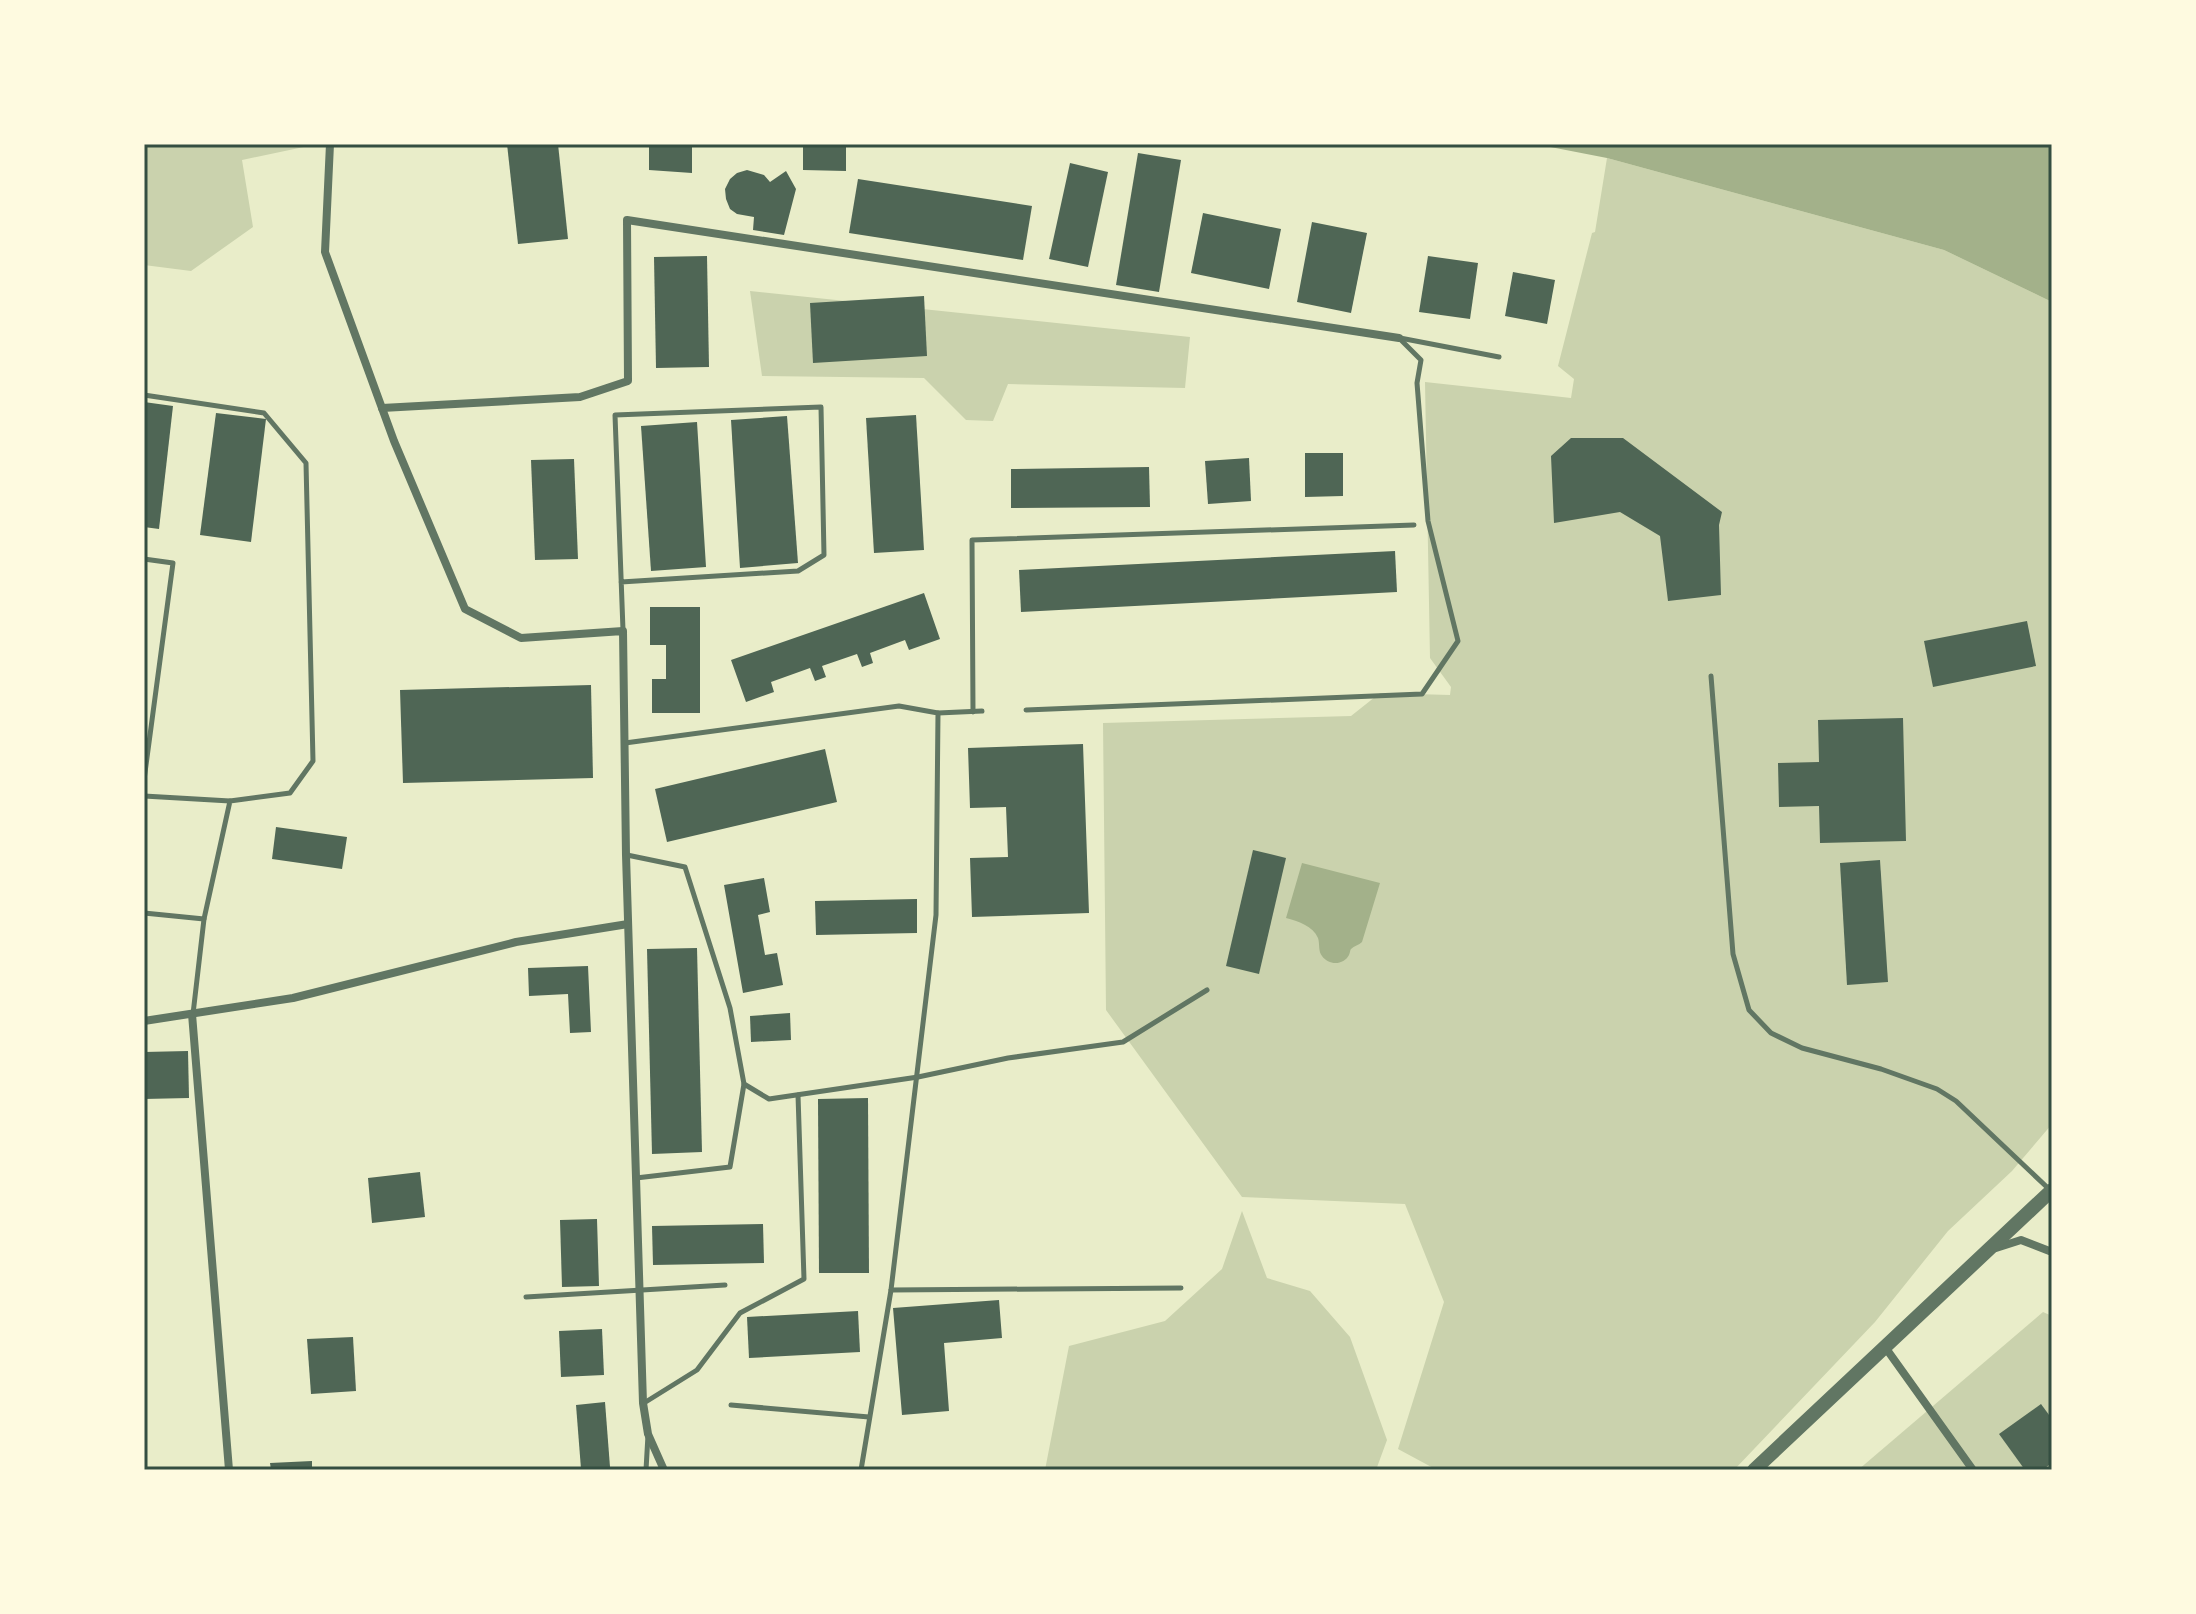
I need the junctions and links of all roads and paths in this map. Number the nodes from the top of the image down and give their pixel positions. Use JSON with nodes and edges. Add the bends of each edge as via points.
{"nodes":[{"id":1,"x":330,"y":144,"type":"edge"},
{"id":2,"x":1399,"y":338,"type":"junction"},
{"id":3,"x":1499,"y":357,"type":"dead end"},
{"id":4,"x":144,"y":395,"type":"edge"},
{"id":5,"x":382,"y":408,"type":"junction"},
{"id":6,"x":1414,"y":525,"type":"dead end"},
{"id":7,"x":144,"y":559,"type":"edge"},
{"id":8,"x":621,"y":582,"type":"junction"},
{"id":9,"x":623,"y":631,"type":"junction"},
{"id":10,"x":1711,"y":676,"type":"dead end"},
{"id":11,"x":1026,"y":710,"type":"dead end"},
{"id":12,"x":982,"y":711,"type":"dead end"},
{"id":13,"x":973,"y":712,"type":"junction"},
{"id":14,"x":938,"y":713,"type":"junction"},
{"id":15,"x":625,"y":743,"type":"junction"},
{"id":16,"x":144,"y":780,"type":"edge"},
{"id":17,"x":144,"y":796,"type":"edge"},
{"id":18,"x":230,"y":801,"type":"junction"},
{"id":19,"x":626,"y":855,"type":"junction"},
{"id":20,"x":144,"y":913,"type":"edge"},
{"id":21,"x":204,"y":919,"type":"junction"},
{"id":22,"x":628,"y":924,"type":"junction"},
{"id":23,"x":1207,"y":990,"type":"dead end"},
{"id":24,"x":192,"y":1014,"type":"junction"},
{"id":25,"x":144,"y":1021,"type":"edge"},
{"id":26,"x":918,"y":1077,"type":"junction"},
{"id":27,"x":744,"y":1084,"type":"junction"},
{"id":28,"x":798,"y":1095,"type":"junction"},
{"id":29,"x":635,"y":1178,"type":"junction"},
{"id":30,"x":2052,"y":1190,"type":"edge"},
{"id":31,"x":1984,"y":1252,"type":"junction"},
{"id":32,"x":2052,"y":1252,"type":"edge"},
{"id":33,"x":725,"y":1285,"type":"dead end"},
{"id":34,"x":1181,"y":1288,"type":"dead end"},
{"id":35,"x":639,"y":1289,"type":"junction"},
{"id":36,"x":891,"y":1290,"type":"junction"},
{"id":37,"x":526,"y":1297,"type":"dead end"},
{"id":38,"x":1884,"y":1346,"type":"junction"},
{"id":39,"x":643,"y":1403,"type":"junction"},
{"id":40,"x":731,"y":1405,"type":"dead end"},
{"id":41,"x":869,"y":1417,"type":"junction"},
{"id":42,"x":648,"y":1434,"type":"junction"},
{"id":43,"x":229,"y":1470,"type":"edge"},
{"id":44,"x":646,"y":1470,"type":"edge"},
{"id":45,"x":664,"y":1470,"type":"edge"},
{"id":46,"x":861,"y":1470,"type":"edge"},
{"id":47,"x":1754,"y":1470,"type":"edge"},
{"id":48,"x":1973,"y":1470,"type":"edge"}],
"edges":[{"from":1,"to":5,"type":"street","via":[[325,252]]},
{"from":2,"to":3,"type":"lane"},
{"from":2,"to":5,"type":"street","via":[[627,220],[628,381],[580,397]]},
{"from":2,"to":11,"type":"lane","via":[[1421,360],[1417,383],[1428,521],[1458,641],[1422,694]]},
{"from":4,"to":18,"type":"lane","via":[[264,413],[306,463],[313,761],[290,793]]},
{"from":5,"to":9,"type":"street","via":[[465,609],[521,638]]},
{"from":6,"to":13,"type":"lane","via":[[972,540]]},
{"from":7,"to":16,"type":"lane","via":[[173,563]]},
{"from":8,"to":8,"type":"lane","via":[[615,415],[821,407],[824,555],[798,571]]},
{"from":8,"to":9,"type":"lane"},
{"from":9,"to":15,"type":"street"},
{"from":10,"to":30,"type":"lane","via":[[1733,954],[1749,1010],[1771,1033],[1802,1048],[1937,1089]]},
{"from":12,"to":13,"type":"lane"},
{"from":13,"to":14,"type":"lane"},
{"from":14,"to":15,"type":"lane","via":[[899,706]]},
{"from":14,"to":26,"type":"lane","via":[[936,915]]},
{"from":15,"to":19,"type":"street"},
{"from":17,"to":18,"type":"lane"},
{"from":18,"to":21,"type":"lane"},
{"from":19,"to":22,"type":"street"},
{"from":19,"to":27,"type":"lane","via":[[685,867],[730,1008]]},
{"from":20,"to":21,"type":"lane"},
{"from":21,"to":24,"type":"lane"},
{"from":22,"to":24,"type":"street","via":[[516,942],[293,998]]},
{"from":22,"to":29,"type":"street"},
{"from":23,"to":26,"type":"lane","via":[[1123,1042]]},
{"from":24,"to":25,"type":"street"},
{"from":24,"to":43,"type":"street"},
{"from":26,"to":28,"type":"lane"},
{"from":26,"to":36,"type":"lane"},
{"from":27,"to":28,"type":"lane","via":[[769,1099]]},
{"from":27,"to":29,"type":"lane","via":[[730,1167]]},
{"from":28,"to":39,"type":"lane","via":[[804,1279],[740,1313],[697,1370]]},
{"from":29,"to":35,"type":"street"},
{"from":30,"to":31,"type":"street"},
{"from":31,"to":32,"type":"street","via":[[2021,1240]]},
{"from":31,"to":38,"type":"street"},
{"from":33,"to":35,"type":"lane"},
{"from":34,"to":36,"type":"lane"},
{"from":35,"to":37,"type":"lane"},
{"from":35,"to":39,"type":"street"},
{"from":36,"to":41,"type":"lane"},
{"from":38,"to":47,"type":"street"},
{"from":38,"to":48,"type":"street"},
{"from":39,"to":42,"type":"street"},
{"from":40,"to":41,"type":"lane"},
{"from":41,"to":46,"type":"lane"},
{"from":42,"to":44,"type":"lane"},
{"from":42,"to":45,"type":"street"}]}
